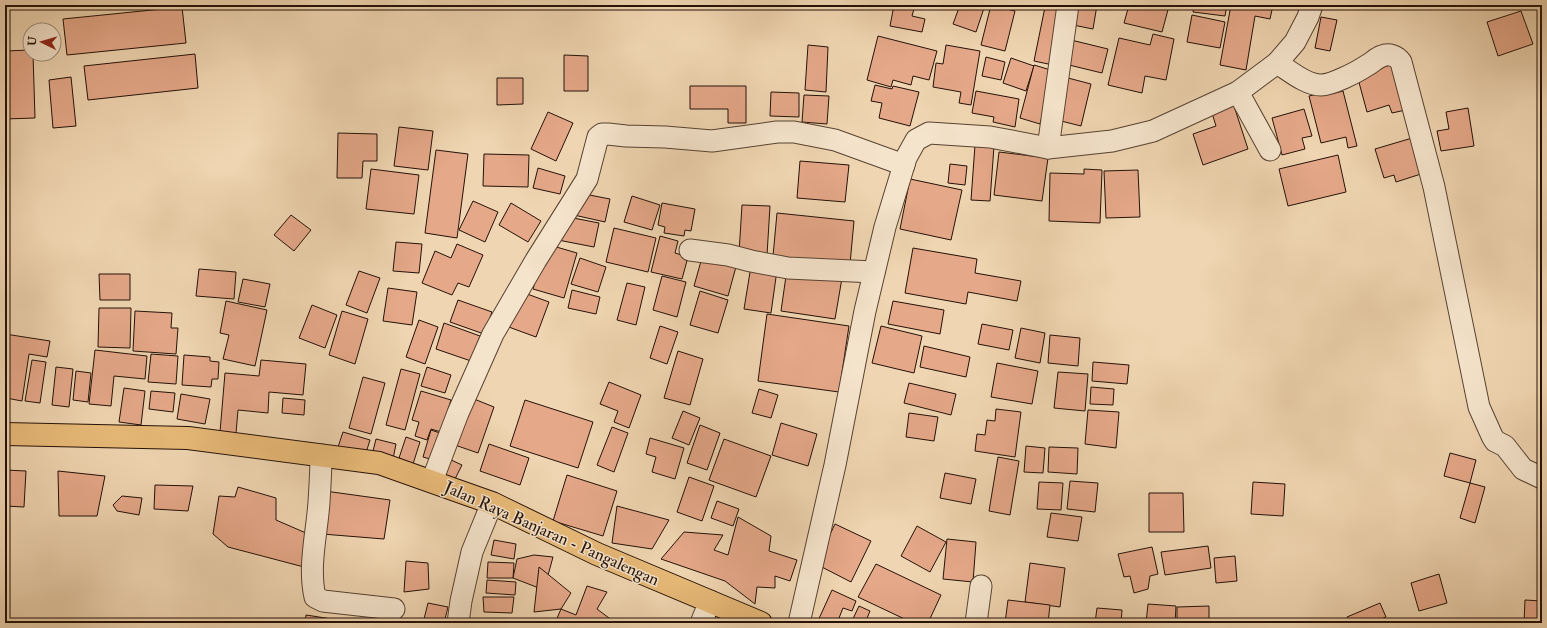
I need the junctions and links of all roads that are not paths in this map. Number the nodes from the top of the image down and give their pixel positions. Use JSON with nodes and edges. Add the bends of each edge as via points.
{"nodes":[{"id":1,"x":1068,"y":5,"type":"edge"},
{"id":2,"x":1312,"y":5,"type":"edge"},
{"id":3,"x":1278,"y":63,"type":"junction"},
{"id":4,"x":1238,"y":92,"type":"junction"},
{"id":5,"x":1048,"y":148,"type":"junction"},
{"id":6,"x":1270,"y":150,"type":"dead end"},
{"id":7,"x":904,"y":165,"type":"junction"},
{"id":8,"x":690,"y":250,"type":"dead end"},
{"id":9,"x":874,"y":272,"type":"junction"},
{"id":10,"x":5,"y":434,"type":"edge"},
{"id":11,"x":321,"y":455,"type":"junction"},
{"id":12,"x":1542,"y":478,"type":"edge"},
{"id":13,"x":432,"y":481,"type":"junction"},
{"id":14,"x":492,"y":503,"type":"junction"},
{"id":15,"x":981,"y":586,"type":"dead end"},
{"id":16,"x":710,"y":601,"type":"junction"},
{"id":17,"x":394,"y":609,"type":"dead end"},
{"id":18,"x":458,"y":623,"type":"edge"},
{"id":19,"x":701,"y":623,"type":"edge"},
{"id":20,"x":760,"y":623,"type":"edge"},
{"id":21,"x":799,"y":623,"type":"edge"},
{"id":22,"x":976,"y":623,"type":"edge"}],
"edges":[{"from":1,"to":5,"type":"street"},
{"from":2,"to":3,"type":"street","via":[[1295,42]]},
{"from":3,"to":4,"type":"street"},
{"from":3,"to":12,"type":"street","via":[[1307,82],[1323,85],[1366,67],[1383,56],[1399,58],[1434,187],[1479,407],[1495,441],[1505,446],[1523,469]]},
{"from":4,"to":5,"type":"street","via":[[1153,131],[1112,142]]},
{"from":4,"to":6,"type":"street"},
{"from":5,"to":7,"type":"street","via":[[990,137],[929,133],[916,140]]},
{"from":7,"to":9,"type":"street"},
{"from":7,"to":13,"type":"street","via":[[835,140],[794,132],[712,141],[602,134],[596,140],[586,179],[493,334],[458,413]]},
{"from":8,"to":9,"type":"street","via":[[788,268]]},
{"from":9,"to":21,"type":"street","via":[[835,465]]},
{"from":10,"to":11,"type":"main road","name":"Jalan Raya Banjaran - Pangalengan","via":[[188,438]]},
{"from":11,"to":13,"type":"main road","name":"Jalan Raya Banjaran - Pangalengan","via":[[379,463]]},
{"from":11,"to":17,"type":"street","via":[[312,569],[315,597],[323,601]]},
{"from":13,"to":14,"type":"main road","name":"Jalan Raya Banjaran - Pangalengan"},
{"from":14,"to":16,"type":"main road","name":"Jalan Raya Banjaran - Pangalengan","via":[[597,554]]},
{"from":14,"to":18,"type":"street","via":[[472,552]]},
{"from":15,"to":22,"type":"street"},
{"from":16,"to":19,"type":"street"},
{"from":16,"to":20,"type":"main road","name":"Jalan Raya Banjaran - Pangalengan"}]}
